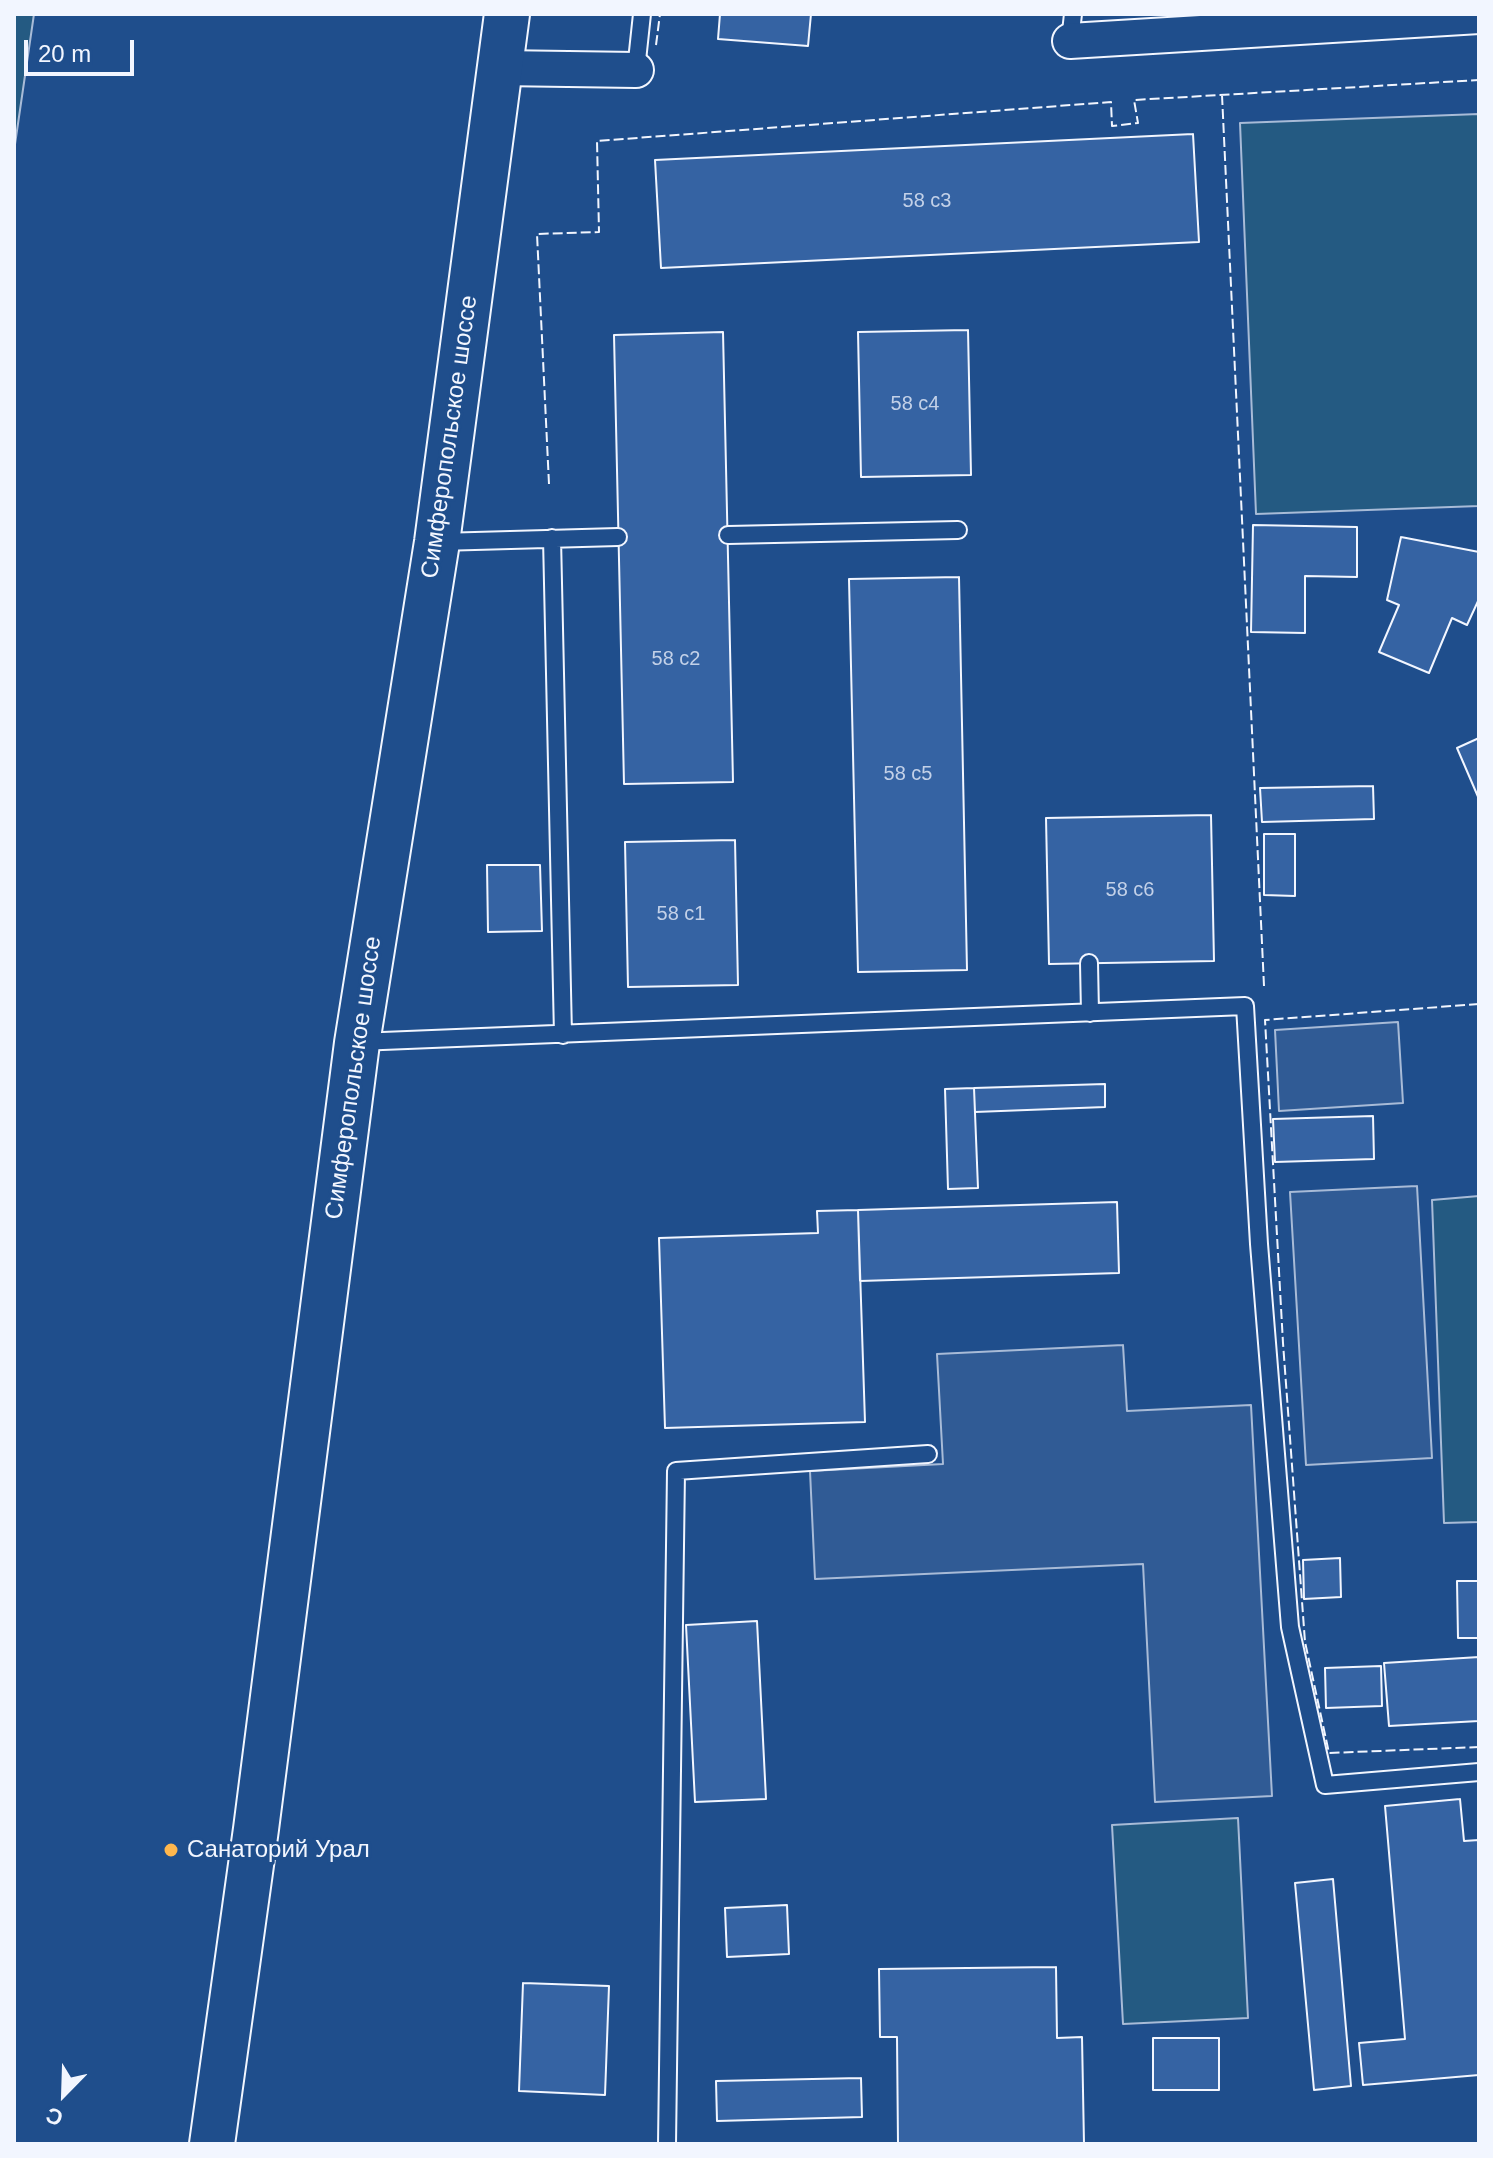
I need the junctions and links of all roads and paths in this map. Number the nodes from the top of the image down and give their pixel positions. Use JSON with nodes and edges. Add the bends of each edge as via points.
{"nodes":[{"id":1,"x":507,"y":14,"type":"edge"},
{"id":2,"x":642,"y":14,"type":"edge"},
{"id":3,"x":1479,"y":16,"type":"edge"},
{"id":4,"x":1072,"y":27,"type":"edge"},
{"id":5,"x":500,"y":68,"type":"junction"},
{"id":6,"x":636,"y":70,"type":"joint"},
{"id":7,"x":958,"y":530,"type":"dead end"},
{"id":8,"x":728,"y":535,"type":"dead end"},
{"id":9,"x":618,"y":537,"type":"dead end"},
{"id":10,"x":552,"y":538,"type":"junction"},
{"id":11,"x":437,"y":542,"type":"junction"},
{"id":12,"x":1089,"y":963,"type":"dead end"},
{"id":13,"x":1090,"y":1013,"type":"junction"},
{"id":14,"x":563,"y":1035,"type":"junction"},
{"id":15,"x":357,"y":1043,"type":"junction"},
{"id":16,"x":928,"y":1454,"type":"dead end"},
{"id":17,"x":1479,"y":1772,"type":"edge"},
{"id":18,"x":212,"y":2144,"type":"edge"},
{"id":19,"x":667,"y":2144,"type":"edge"}],
"edges":[{"from":1,"to":5,"type":"main road","name":"Симферопольское шоссе"},
{"from":2,"to":6,"type":"lane"},
{"from":3,"to":4,"type":"street"},
{"from":5,"to":6,"type":"street"},
{"from":5,"to":11,"type":"main road","name":"Симферопольское шоссе"},
{"from":7,"to":8,"type":"lane"},
{"from":9,"to":10,"type":"lane"},
{"from":10,"to":11,"type":"lane"},
{"from":10,"to":14,"type":"lane"},
{"from":11,"to":15,"type":"main road","name":"Симферопольское шоссе"},
{"from":12,"to":13,"type":"lane"},
{"from":13,"to":14,"type":"lane"},
{"from":13,"to":17,"type":"lane","via":[[1245,1006],[1290,1627],[1325,1785]]},
{"from":14,"to":15,"type":"lane"},
{"from":15,"to":18,"type":"main road","name":"Симферопольское шоссе"},
{"from":16,"to":19,"type":"lane","via":[[676,1471]]}]}
